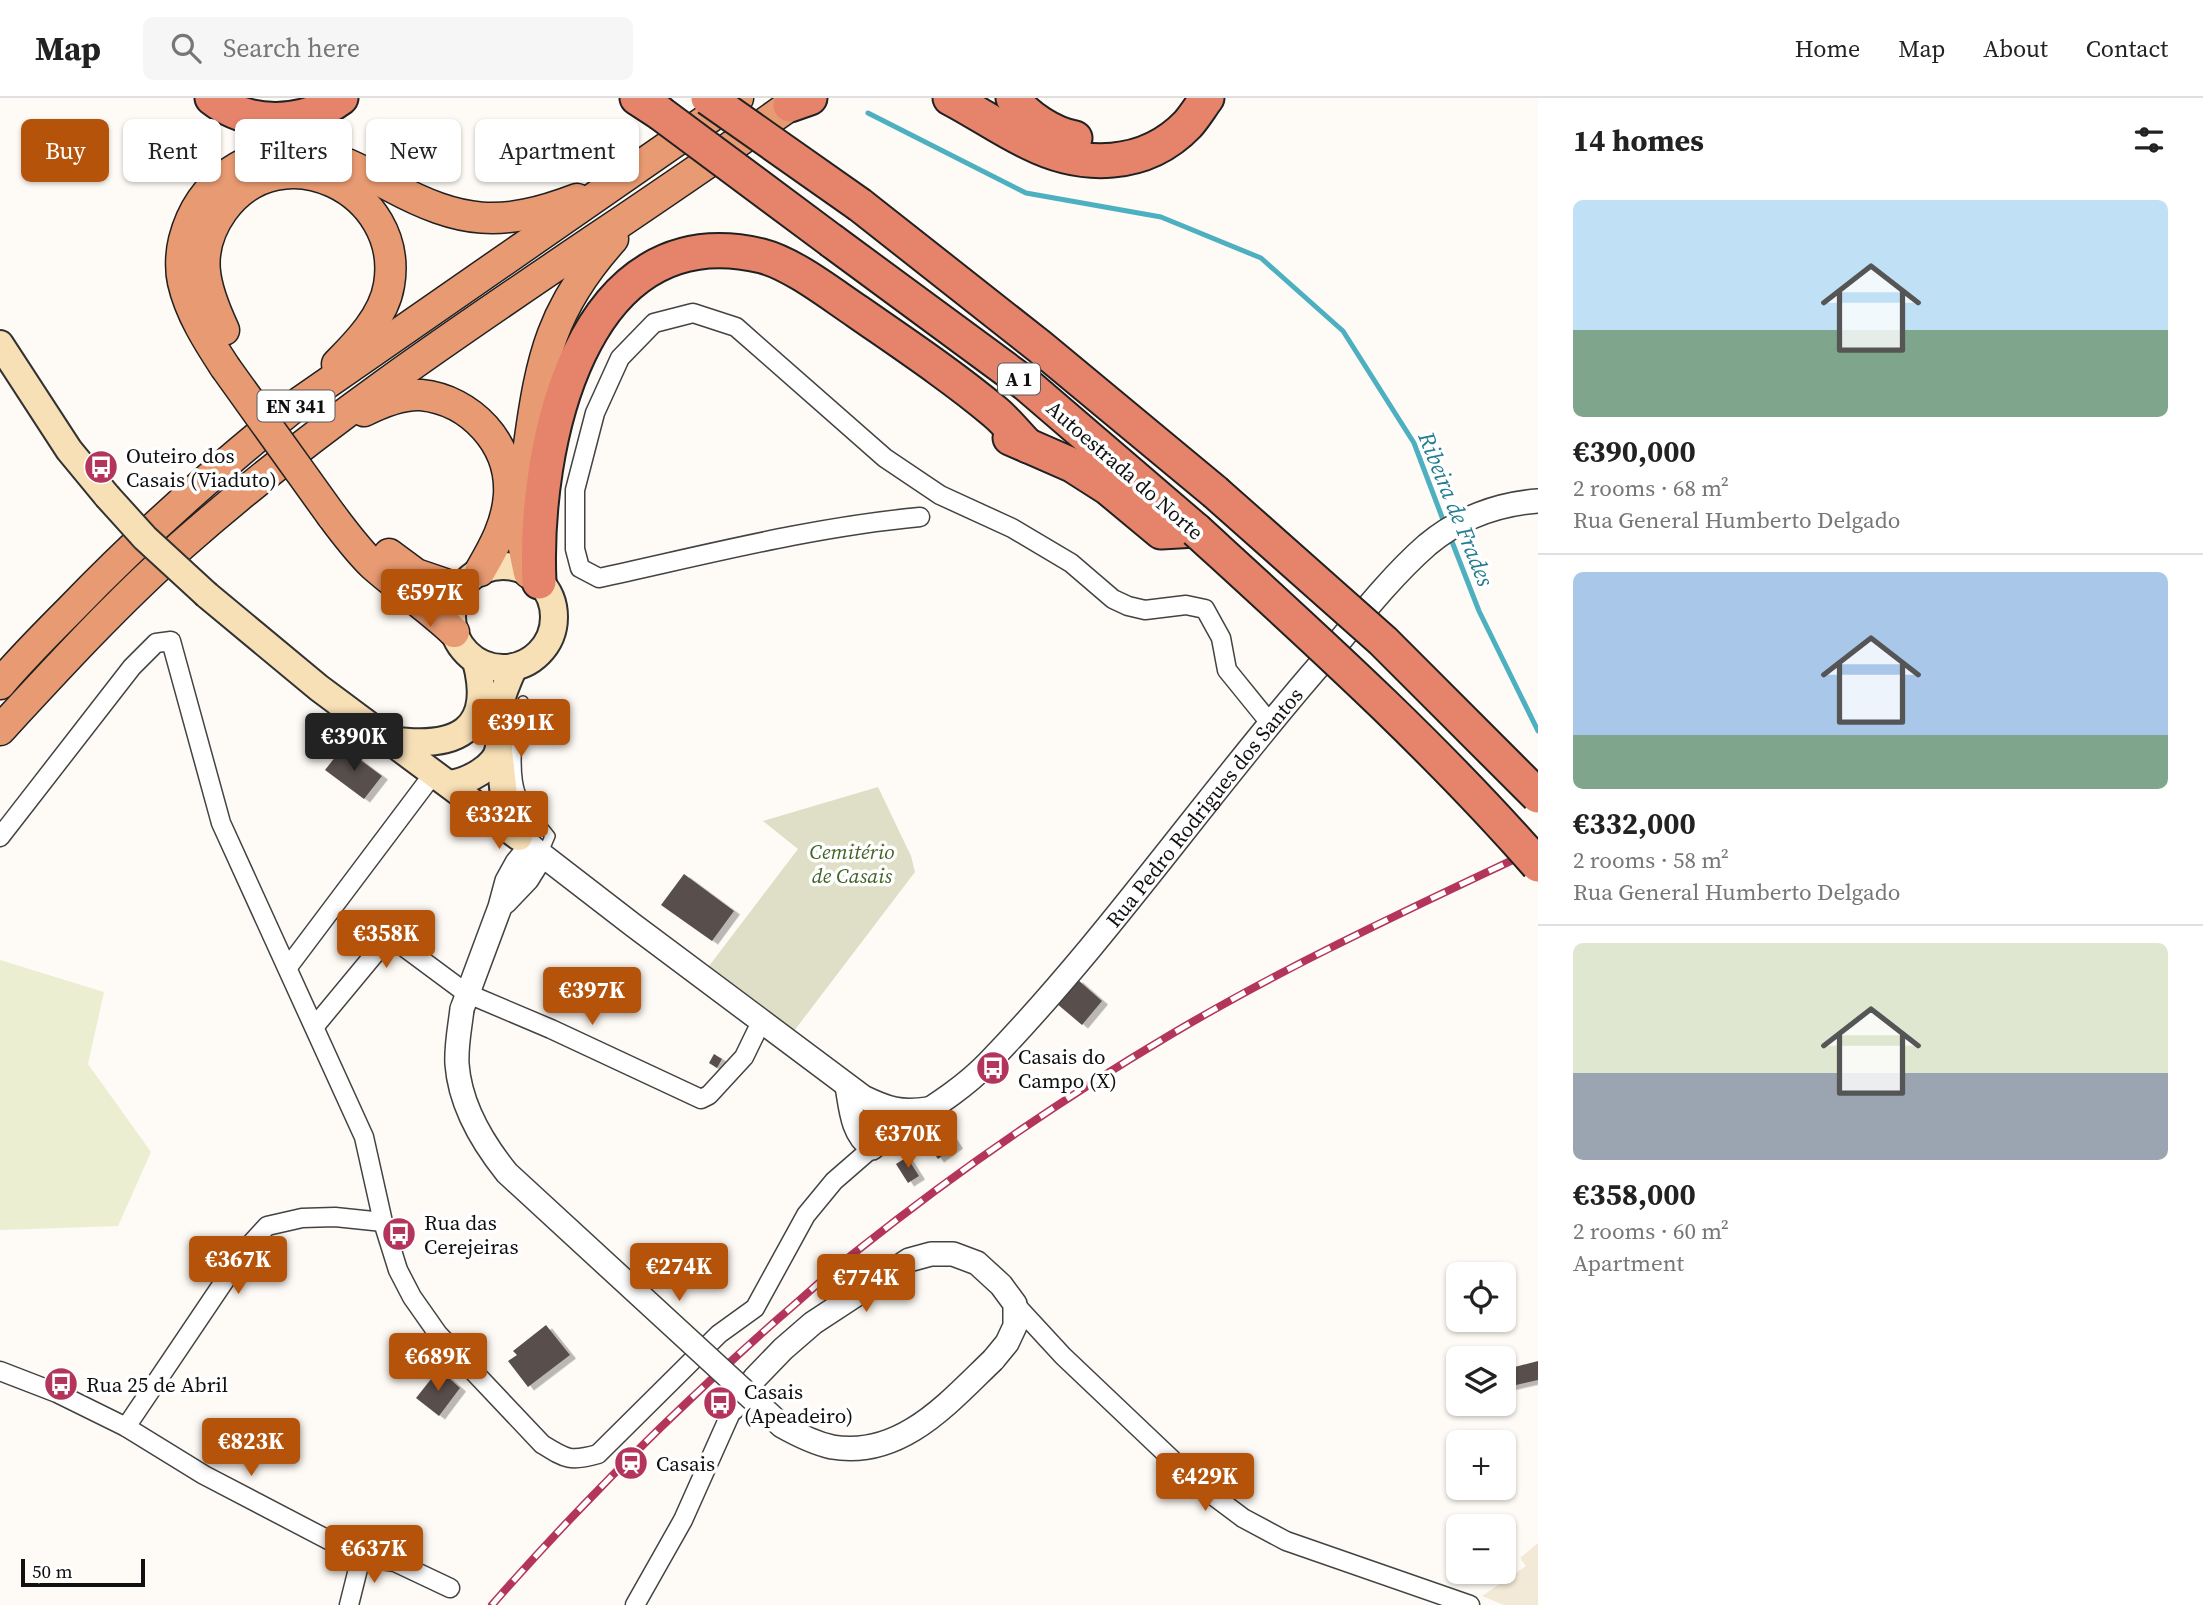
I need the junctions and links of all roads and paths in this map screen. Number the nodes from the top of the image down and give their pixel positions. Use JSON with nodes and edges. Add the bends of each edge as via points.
{"nodes":[{"id":1,"x":212,"y":98,"type":"edge"},
{"id":2,"x":341,"y":98,"type":"edge"},
{"id":3,"x":708,"y":98,"type":"edge"},
{"id":4,"x":738,"y":98,"type":"edge"},
{"id":5,"x":950,"y":98,"type":"edge"},
{"id":6,"x":1013,"y":98,"type":"edge"},
{"id":7,"x":1186,"y":98,"type":"edge"},
{"id":8,"x":1207,"y":98,"type":"edge"},
{"id":9,"x":800,"y":100,"type":"edge"},
{"id":10,"x":648,"y":105,"type":"edge"},
{"id":11,"x":613,"y":186,"type":"junction"},
{"id":12,"x":655,"y":198,"type":"junction"},
{"id":13,"x":0,"y":344,"type":"edge"},
{"id":14,"x":233,"y":362,"type":"junction"},
{"id":15,"x":300,"y":402,"type":"junction"},
{"id":16,"x":322,"y":431,"type":"junction"},
{"id":17,"x":1538,"y":501,"type":"edge"},
{"id":18,"x":338,"y":510,"type":"junction"},
{"id":19,"x":920,"y":517,"type":"dead end"},
{"id":20,"x":1196,"y":530,"type":"junction"},
{"id":21,"x":534,"y":577,"type":"junction"},
{"id":22,"x":470,"y":580,"type":"junction"},
{"id":23,"x":454,"y":632,"type":"junction"},
{"id":24,"x":476,"y":661,"type":"junction"},
{"id":25,"x":514,"y":667,"type":"junction"},
{"id":26,"x":0,"y":684,"type":"edge"},
{"id":27,"x":523,"y":701,"type":"dead end"},
{"id":28,"x":1270,"y":723,"type":"junction"},
{"id":29,"x":0,"y":730,"type":"edge"},
{"id":30,"x":463,"y":733,"type":"junction"},
{"id":31,"x":391,"y":740,"type":"junction"},
{"id":32,"x":499,"y":750,"type":"junction"},
{"id":33,"x":442,"y":779,"type":"junction"},
{"id":34,"x":1538,"y":796,"type":"edge"},
{"id":35,"x":0,"y":837,"type":"edge"},
{"id":36,"x":523,"y":840,"type":"junction"},
{"id":37,"x":1538,"y":865,"type":"edge"},
{"id":38,"x":570,"y":876,"type":"junction"},
{"id":39,"x":514,"y":884,"type":"junction"},
{"id":40,"x":288,"y":967,"type":"junction"},
{"id":41,"x":464,"y":1001,"type":"junction"},
{"id":42,"x":761,"y":1021,"type":"junction"},
{"id":43,"x":314,"y":1026,"type":"junction"},
{"id":44,"x":855,"y":1091,"type":"junction"},
{"id":45,"x":931,"y":1109,"type":"junction"},
{"id":46,"x":878,"y":1144,"type":"junction"},
{"id":47,"x":383,"y":1222,"type":"junction"},
{"id":48,"x":1015,"y":1304,"type":"junction"},
{"id":49,"x":0,"y":1371,"type":"edge"},
{"id":50,"x":733,"y":1408,"type":"joint"},
{"id":51,"x":126,"y":1427,"type":"junction"},
{"id":52,"x":361,"y":1557,"type":"junction"},
{"id":53,"x":450,"y":1588,"type":"dead end"},
{"id":54,"x":349,"y":1605,"type":"edge"},
{"id":55,"x":635,"y":1605,"type":"edge"},
{"id":56,"x":1470,"y":1605,"type":"edge"}],
"edges":[{"from":1,"to":2,"type":"highway","via":[[226,109],[255,119],[283,120],[314,113]]},
{"from":3,"to":34,"type":"highway","name":"Autoestrada do Norte","number":"A 1","bridge":true,"via":[[860,205],[1039,345],[1215,492],[1383,641]]},
{"from":4,"to":11,"type":"highway","number":"EN 341"},
{"from":5,"to":8,"type":"highway","via":[[1030,143],[1097,162],[1128,158],[1162,145],[1188,124]]},
{"from":6,"to":7,"type":"highway","via":[[1040,123],[1094,141],[1153,128],[1177,111]]},
{"from":9,"to":12,"type":"highway","number":"EN 341"},
{"from":10,"to":20,"type":"highway","name":"Autoestrada do Norte","number":"A 1","bridge":true,"via":[[1026,384]]},
{"from":11,"to":14,"type":"highway","via":[[551,209],[482,218],[421,202],[355,167],[313,154],[279,153],[246,163],[221,178],[201,199],[189,221],[182,250],[182,280],[193,311],[210,343]]},
{"from":11,"to":15,"type":"highway","number":"EN 341"},
{"from":12,"to":16,"type":"highway","number":"EN 341","via":[[413,363]]},
{"from":12,"to":21,"type":"highway","via":[[591,264],[567,302],[544,356],[521,518],[523,544]]},
{"from":13,"to":31,"type":"main road","bridge":true,"via":[[69,450],[145,538],[318,688]]},
{"from":14,"to":15,"type":"highway","via":[[204,275],[212,225],[231,200],[253,182],[283,173],[318,175],[346,187],[366,205],[383,231],[390,259],[389,286],[378,314],[357,344]]},
{"from":14,"to":18,"type":"highway"},
{"from":15,"to":26,"type":"highway","number":"EN 341","via":[[155,525]]},
{"from":16,"to":22,"type":"highway","via":[[369,408],[419,395],[463,408],[485,426],[499,449],[509,494],[498,540]]},
{"from":16,"to":29,"type":"highway","number":"EN 341","via":[[181,546],[85,637]]},
{"from":17,"to":28,"type":"street","name":"Rua Pedro Rodrigues dos Santos","via":[[1483,512],[1427,545]]},
{"from":18,"to":22,"type":"highway","via":[[401,565],[429,580]]},
{"from":18,"to":23,"type":"highway","via":[[353,543],[373,565]]},
{"from":19,"to":28,"type":"street","via":[[871,522],[598,578],[580,568],[575,548],[575,490],[595,413],[620,358],[654,323],[693,313],[736,327],[885,458],[940,495],[1071,562],[1113,599],[1145,610],[1186,605],[1205,608],[1221,638],[1227,670]]},
{"from":20,"to":21,"type":"highway","via":[[1161,532],[1072,465],[983,425],[917,376],[839,299],[798,273],[763,257],[723,251],[691,253],[661,263],[634,280],[606,308],[568,377],[545,474]]},
{"from":20,"to":37,"type":"highway","name":"Autoestrada do Norte","number":"A 1","bridge":true,"via":[[1354,674]]},
{"from":21,"to":22,"type":"main road","via":[[513,567],[497,566]]},
{"from":21,"to":25,"type":"main road","via":[[551,601],[553,624],[540,652]]},
{"from":22,"to":23,"type":"main road","via":[[453,610]]},
{"from":23,"to":24,"type":"main road"},
{"from":24,"to":25,"type":"main road"},
{"from":24,"to":30,"type":"main road","via":[[482,702]]},
{"from":25,"to":32,"type":"main road","via":[[498,712]]},
{"from":27,"to":36,"type":"lane","via":[[517,720],[517,780],[526,804],[550,836]]},
{"from":28,"to":45,"type":"street","name":"Rua Pedro Rodrigues dos Santos","via":[[1066,976],[989,1063]]},
{"from":30,"to":31,"type":"main road","via":[[416,743]]},
{"from":30,"to":33,"type":"main road"},
{"from":31,"to":33,"type":"main road"},
{"from":32,"to":33,"type":"main road","via":[[468,779]]},
{"from":32,"to":36,"type":"main road","via":[[506,805]]},
{"from":33,"to":36,"type":"main road"},
{"from":33,"to":40,"type":"street"},
{"from":35,"to":40,"type":"street","via":[[132,667],[156,643],[171,641],[221,823]]},
{"from":36,"to":38,"type":"street"},
{"from":36,"to":39,"type":"street"},
{"from":36,"to":39,"type":"street","via":[[508,858]]},
{"from":38,"to":39,"type":"street"},
{"from":38,"to":42,"type":"street"},
{"from":39,"to":41,"type":"street","via":[[500,907]]},
{"from":40,"to":43,"type":"street"},
{"from":41,"to":42,"type":"street","via":[[551,1029],[701,1099],[744,1057]]},
{"from":41,"to":43,"type":"street","via":[[400,944],[391,942],[378,950]]},
{"from":41,"to":48,"type":"street","bridge":true,"via":[[457,1063],[463,1095],[486,1148],[507,1173],[782,1426],[834,1447],[886,1442],[912,1432],[1007,1343],[1015,1326]]},
{"from":42,"to":44,"type":"street"},
{"from":43,"to":47,"type":"street","via":[[364,1137]]},
{"from":44,"to":45,"type":"street","via":[[897,1111]]},
{"from":44,"to":46,"type":"street","via":[[855,1125],[862,1139]]},
{"from":45,"to":46,"type":"street","name":"Rua Pedro Rodrigues dos Santos"},
{"from":46,"to":47,"type":"street","via":[[834,1181],[806,1215],[755,1308],[719,1334],[598,1454],[580,1459],[563,1457],[542,1444],[438,1334],[398,1269]]},
{"from":47,"to":51,"type":"street","via":[[335,1217],[267,1226]]},
{"from":48,"to":50,"type":"street","via":[[977,1263],[953,1254],[909,1260],[813,1323],[755,1378]]},
{"from":48,"to":56,"type":"street","via":[[1181,1468],[1243,1518],[1286,1541]]},
{"from":49,"to":51,"type":"street"},
{"from":50,"to":55,"type":"street","via":[[683,1520]]},
{"from":51,"to":52,"type":"street","via":[[204,1475]]},
{"from":52,"to":53,"type":"street","via":[[395,1562]]},
{"from":52,"to":54,"type":"street"}]}
